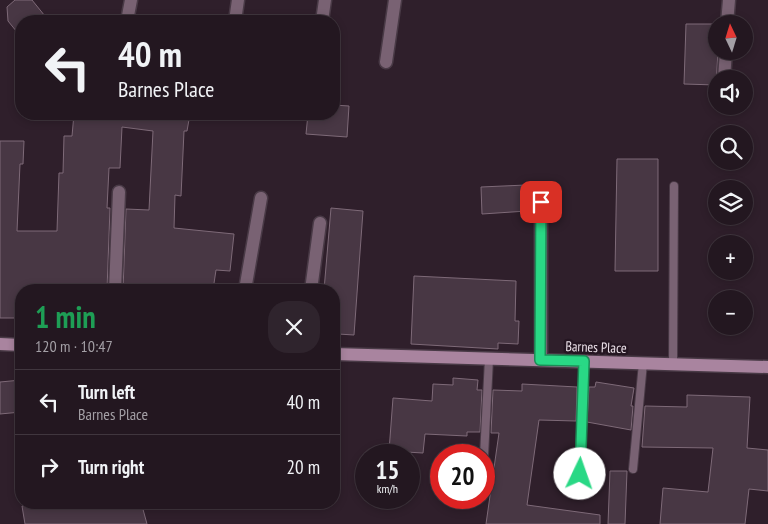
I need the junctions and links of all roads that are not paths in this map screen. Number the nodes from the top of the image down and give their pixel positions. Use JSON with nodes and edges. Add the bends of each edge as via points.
{"nodes":[{"id":1,"x":130,"y":0,"type":"edge"},
{"id":2,"x":238,"y":0,"type":"edge"},
{"id":3,"x":325,"y":0,"type":"edge"},
{"id":4,"x":395,"y":0,"type":"edge"},
{"id":5,"x":729,"y":0,"type":"edge"},
{"id":6,"x":128,"y":15,"type":"edge"},
{"id":7,"x":235,"y":15,"type":"edge"},
{"id":8,"x":323,"y":15,"type":"edge"},
{"id":9,"x":728,"y":15,"type":"edge"},
{"id":10,"x":386,"y":62,"type":"dead end"},
{"id":11,"x":674,"y":186,"type":"dead end"},
{"id":12,"x":119,"y":192,"type":"dead end"},
{"id":13,"x":261,"y":198,"type":"dead end"},
{"id":14,"x":541,"y":202,"type":"dead end"},
{"id":15,"x":320,"y":223,"type":"dead end"},
{"id":16,"x":115,"y":284,"type":"edge"},
{"id":17,"x":246,"y":284,"type":"edge"},
{"id":18,"x":313,"y":284,"type":"edge"},
{"id":19,"x":0,"y":344,"type":"edge"},
{"id":20,"x":15,"y":345,"type":"edge"},
{"id":21,"x":340,"y":354,"type":"edge"},
{"id":22,"x":489,"y":358,"type":"junction"},
{"id":23,"x":540,"y":360,"type":"junction"},
{"id":24,"x":584,"y":361,"type":"junction"},
{"id":25,"x":643,"y":364,"type":"junction"},
{"id":26,"x":673,"y":364,"type":"junction"},
{"id":27,"x":768,"y":367,"type":"edge"},
{"id":28,"x":485,"y":444,"type":"edge"},
{"id":29,"x":633,"y":469,"type":"dead end"},
{"id":30,"x":579,"y":492,"type":"dead end"}],
"edges":[{"from":1,"to":6,"type":"street"},
{"from":2,"to":7,"type":"street"},
{"from":3,"to":8,"type":"street"},
{"from":4,"to":10,"type":"street"},
{"from":5,"to":9,"type":"street"},
{"from":11,"to":26,"type":"lane"},
{"from":12,"to":16,"type":"street"},
{"from":13,"to":17,"type":"street"},
{"from":14,"to":23,"type":"street"},
{"from":15,"to":18,"type":"street"},
{"from":19,"to":20,"type":"street"},
{"from":21,"to":22,"type":"street","name":"Barnes Place"},
{"from":22,"to":23,"type":"street","name":"Barnes Place"},
{"from":22,"to":28,"type":"lane"},
{"from":23,"to":24,"type":"street","name":"Barnes Place"},
{"from":24,"to":25,"type":"street","name":"Barnes Place"},
{"from":24,"to":30,"type":"lane"},
{"from":25,"to":26,"type":"street","name":"Barnes Place"},
{"from":25,"to":29,"type":"lane"},
{"from":26,"to":27,"type":"street","name":"Barnes Place"}]}
